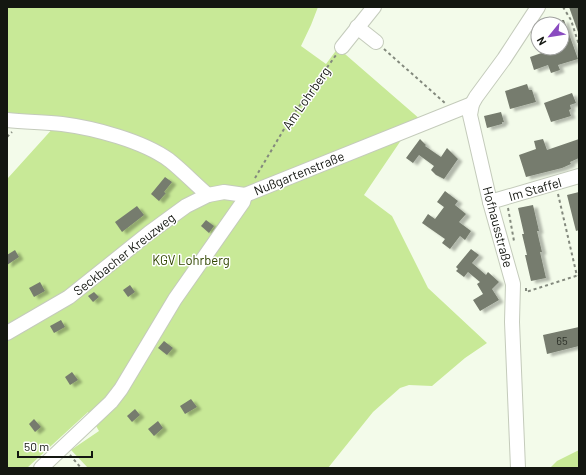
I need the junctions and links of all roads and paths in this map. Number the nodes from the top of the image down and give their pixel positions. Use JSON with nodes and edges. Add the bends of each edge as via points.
{"nodes":[{"id":1,"x":374,"y":7,"type":"edge"},
{"id":2,"x":538,"y":7,"type":"edge"},
{"id":3,"x":563,"y":7,"type":"edge"},
{"id":4,"x":357,"y":27,"type":"junction"},
{"id":5,"x":376,"y":42,"type":"joint"},
{"id":6,"x":579,"y":45,"type":"edge"},
{"id":7,"x":342,"y":47,"type":"joint"},
{"id":8,"x":472,"y":104,"type":"junction"},
{"id":9,"x":454,"y":111,"type":"junction"},
{"id":10,"x":7,"y":120,"type":"edge"},
{"id":11,"x":579,"y":176,"type":"edge"},
{"id":12,"x":556,"y":183,"type":"junction"},
{"id":13,"x":208,"y":195,"type":"junction"},
{"id":14,"x":245,"y":195,"type":"junction"},
{"id":15,"x":490,"y":202,"type":"junction"},
{"id":16,"x":508,"y":210,"type":"dead end"},
{"id":17,"x":515,"y":244,"type":"dead end"},
{"id":18,"x":578,"y":276,"type":"edge"},
{"id":19,"x":525,"y":282,"type":"dead end"},
{"id":20,"x":7,"y":334,"type":"edge"},
{"id":21,"x":63,"y":447,"type":"junction"},
{"id":22,"x":41,"y":468,"type":"edge"},
{"id":23,"x":81,"y":468,"type":"edge"},
{"id":24,"x":518,"y":468,"type":"edge"}],
"edges":[{"from":1,"to":4,"type":"street"},
{"from":2,"to":8,"type":"street"},
{"from":3,"to":6,"type":"path","via":[[571,20]]},
{"from":4,"to":5,"type":"street"},
{"from":4,"to":7,"type":"street"},
{"from":5,"to":9,"type":"path"},
{"from":7,"to":14,"type":"path","name":"Am Lohrberg","via":[[290,119]]},
{"from":8,"to":9,"type":"street","name":"Nußgartenstraße"},
{"from":8,"to":15,"type":"street","name":"Hofhausstraße","via":[[471,124]]},
{"from":9,"to":14,"type":"street","name":"Nußgartenstraße"},
{"from":10,"to":13,"type":"street","via":[[82,127],[142,145],[168,160]]},
{"from":11,"to":12,"type":"street","name":"Im Staffel"},
{"from":12,"to":15,"type":"street","name":"Im Staffel"},
{"from":12,"to":18,"type":"path"},
{"from":13,"to":14,"type":"street","name":"Seckbacher Kreuzweg","via":[[224,192]]},
{"from":13,"to":20,"type":"street","name":"Seckbacher Kreuzweg","via":[[180,210],[69,297]]},
{"from":14,"to":21,"type":"street","name":"Nußgartenstraße","via":[[243,202],[175,299],[121,389],[111,402]]},
{"from":15,"to":24,"type":"street","name":"Hofhausstraße","via":[[513,286]]},
{"from":16,"to":17,"type":"path"},
{"from":18,"to":19,"type":"path","via":[[526,292]]},
{"from":21,"to":22,"type":"street","name":"Nußgartenstraße"},
{"from":21,"to":23,"type":"path"}]}
